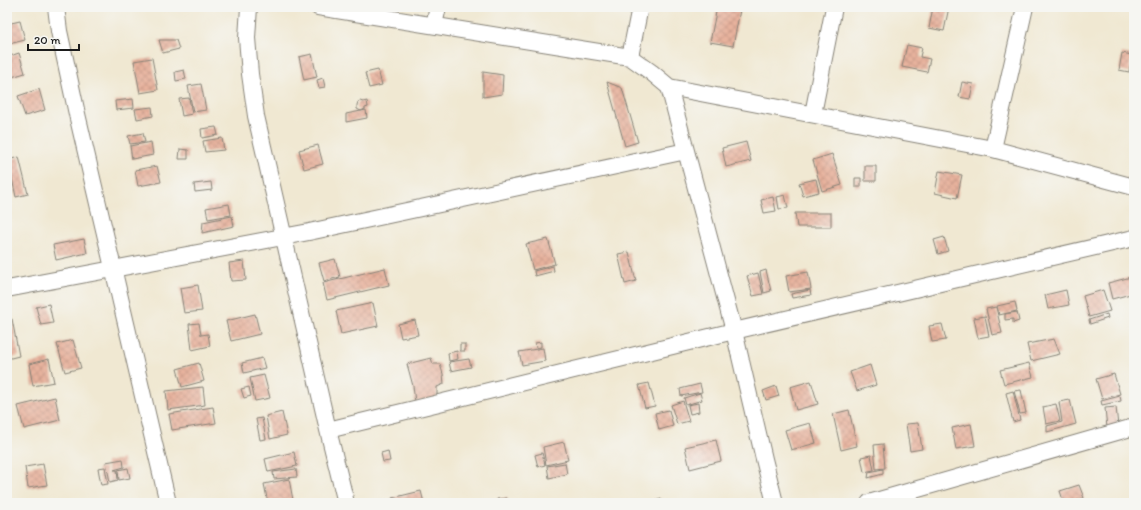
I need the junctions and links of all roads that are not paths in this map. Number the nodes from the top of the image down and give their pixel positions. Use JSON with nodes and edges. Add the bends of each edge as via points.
{"nodes":[{"id":1,"x":56,"y":7,"type":"edge"},
{"id":2,"x":249,"y":7,"type":"edge"},
{"id":3,"x":318,"y":7,"type":"edge"},
{"id":4,"x":438,"y":7,"type":"edge"},
{"id":5,"x":640,"y":7,"type":"edge"},
{"id":6,"x":834,"y":7,"type":"edge"},
{"id":7,"x":1025,"y":7,"type":"edge"},
{"id":8,"x":434,"y":25,"type":"junction"},
{"id":9,"x":630,"y":56,"type":"junction"},
{"id":10,"x":669,"y":87,"type":"junction"},
{"id":11,"x":813,"y":114,"type":"junction"},
{"id":12,"x":993,"y":149,"type":"junction"},
{"id":13,"x":686,"y":151,"type":"junction"},
{"id":14,"x":1134,"y":188,"type":"edge"},
{"id":15,"x":284,"y":236,"type":"junction"},
{"id":16,"x":1134,"y":238,"type":"edge"},
{"id":17,"x":113,"y":269,"type":"junction"},
{"id":18,"x":7,"y":289,"type":"edge"},
{"id":19,"x":734,"y":331,"type":"junction"},
{"id":20,"x":1134,"y":426,"type":"edge"},
{"id":21,"x":328,"y":430,"type":"junction"},
{"id":22,"x":168,"y":503,"type":"edge"},
{"id":23,"x":346,"y":503,"type":"edge"},
{"id":24,"x":775,"y":503,"type":"edge"},
{"id":25,"x":869,"y":503,"type":"edge"}],
"edges":[{"from":1,"to":17,"type":"street","via":[[77,114]]},
{"from":2,"to":15,"type":"street","via":[[247,38],[256,116]]},
{"from":3,"to":8,"type":"street"},
{"from":4,"to":8,"type":"street"},
{"from":5,"to":9,"type":"street"},
{"from":6,"to":11,"type":"street"},
{"from":7,"to":12,"type":"street"},
{"from":8,"to":9,"type":"street"},
{"from":9,"to":10,"type":"street"},
{"from":10,"to":11,"type":"street"},
{"from":10,"to":13,"type":"street"},
{"from":11,"to":12,"type":"street"},
{"from":12,"to":14,"type":"street"},
{"from":13,"to":15,"type":"street"},
{"from":13,"to":19,"type":"street"},
{"from":15,"to":17,"type":"street"},
{"from":15,"to":21,"type":"street"},
{"from":16,"to":19,"type":"street"},
{"from":17,"to":18,"type":"street"},
{"from":17,"to":22,"type":"street"},
{"from":19,"to":21,"type":"street"},
{"from":19,"to":24,"type":"street"},
{"from":20,"to":25,"type":"street"},
{"from":21,"to":23,"type":"street"}]}
